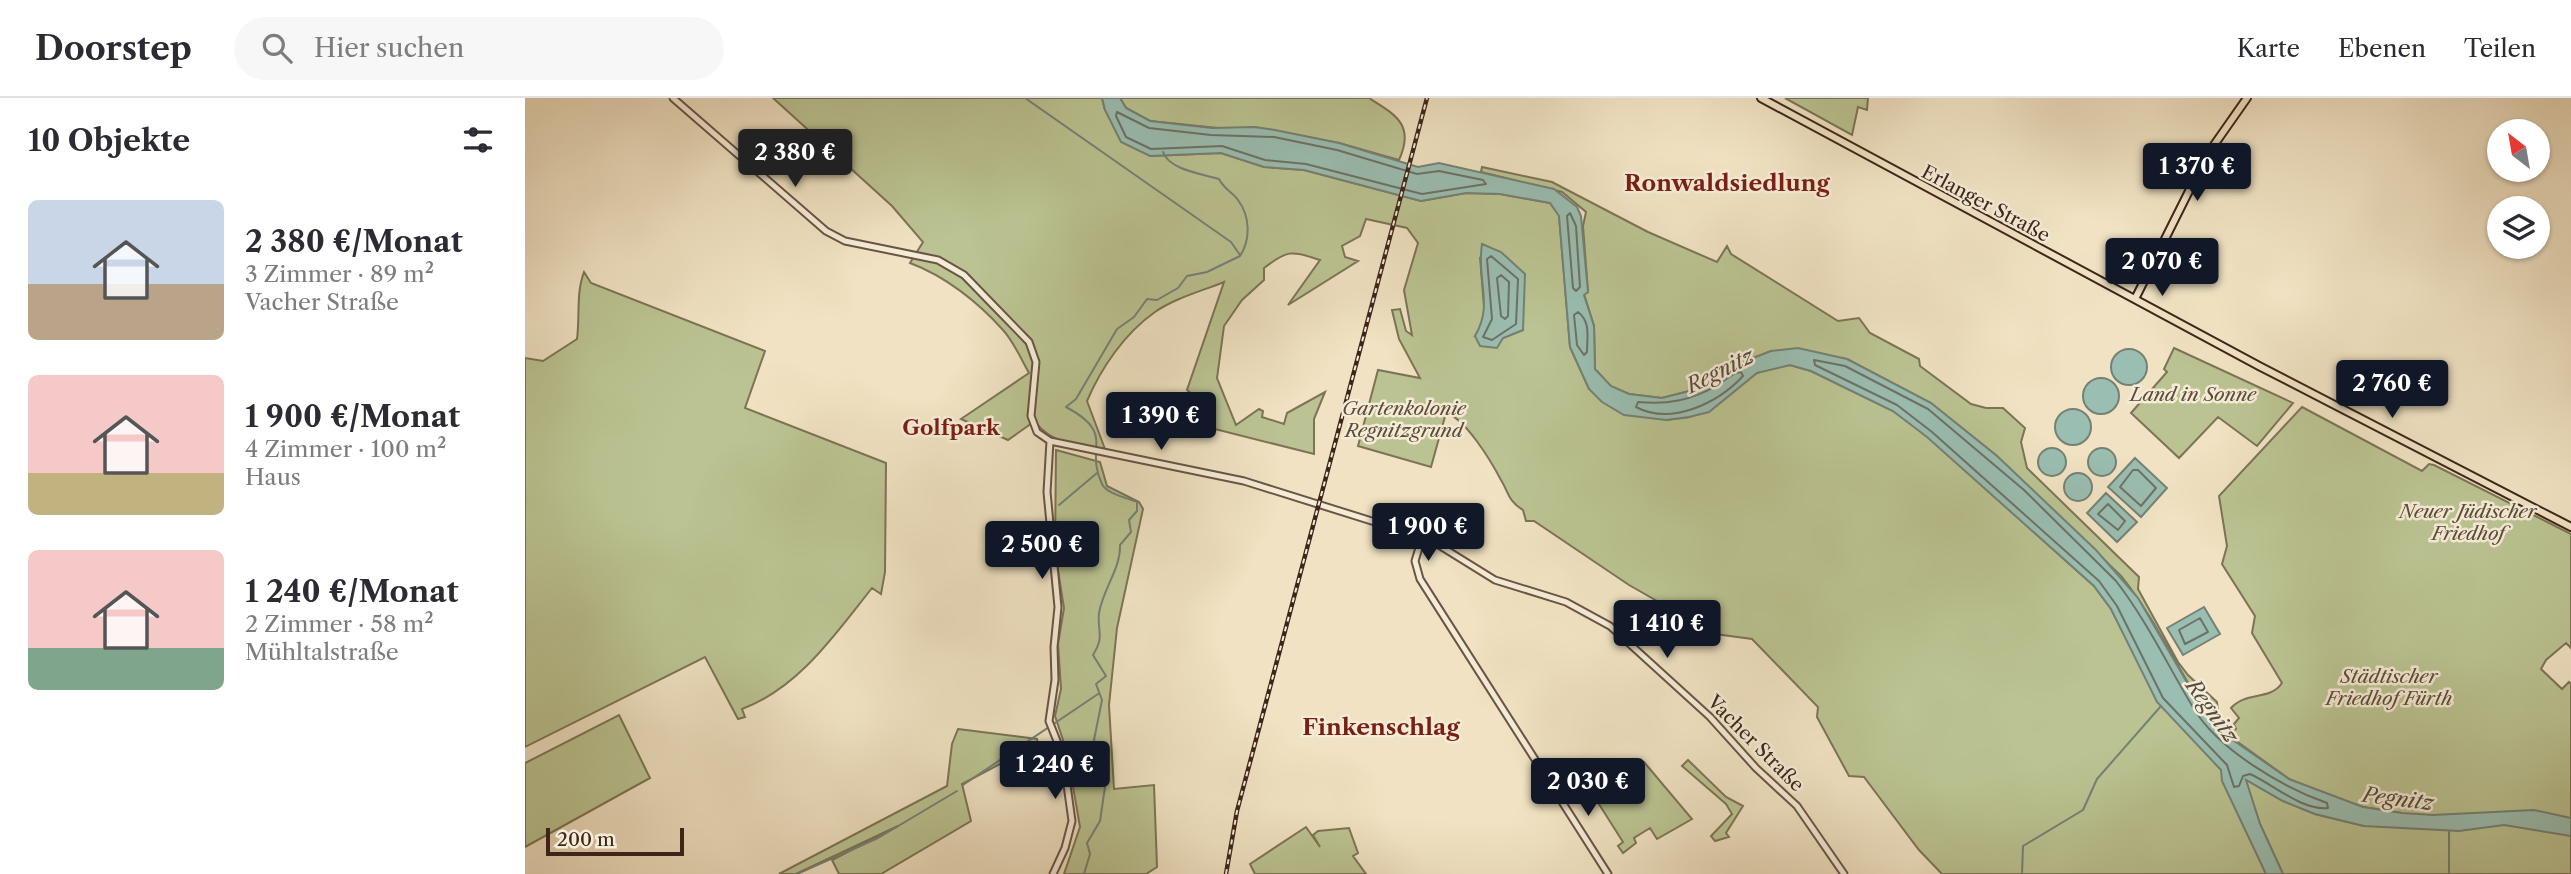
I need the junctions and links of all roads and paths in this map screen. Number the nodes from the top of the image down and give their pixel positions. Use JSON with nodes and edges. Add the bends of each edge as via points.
{"nodes":[{"id":1,"x":673,"y":98,"type":"edge"},
{"id":2,"x":1761,"y":98,"type":"edge"},
{"id":3,"x":2247,"y":98,"type":"edge"},
{"id":4,"x":2135,"y":299,"type":"junction"},
{"id":5,"x":1050,"y":441,"type":"junction"},
{"id":6,"x":2571,"y":527,"type":"edge"},
{"id":7,"x":1422,"y":538,"type":"junction"},
{"id":8,"x":1053,"y":874,"type":"edge"},
{"id":9,"x":1608,"y":874,"type":"edge"},
{"id":10,"x":1844,"y":874,"type":"edge"}],
"edges":[{"from":1,"to":5,"type":"street","via":[[826,231],[845,241],[938,260],[964,275],[1029,342],[1036,362],[1031,416],[1037,432]]},
{"from":2,"to":4,"type":"main road","name":"Erlanger Straße"},
{"from":3,"to":4,"type":"main road","via":[[2207,155]]},
{"from":4,"to":6,"type":"main road","name":"Erlanger Straße"},
{"from":5,"to":7,"type":"street","name":"Vacher Straße","via":[[1244,481]]},
{"from":5,"to":8,"type":"street","via":[[1047,492],[1058,607],[1049,721],[1063,756],[1072,821]]},
{"from":7,"to":9,"type":"street","via":[[1415,561],[1419,579]]},
{"from":7,"to":10,"type":"street","name":"Vacher Straße","via":[[1488,577],[1566,602],[1620,633],[1797,806]]}]}
